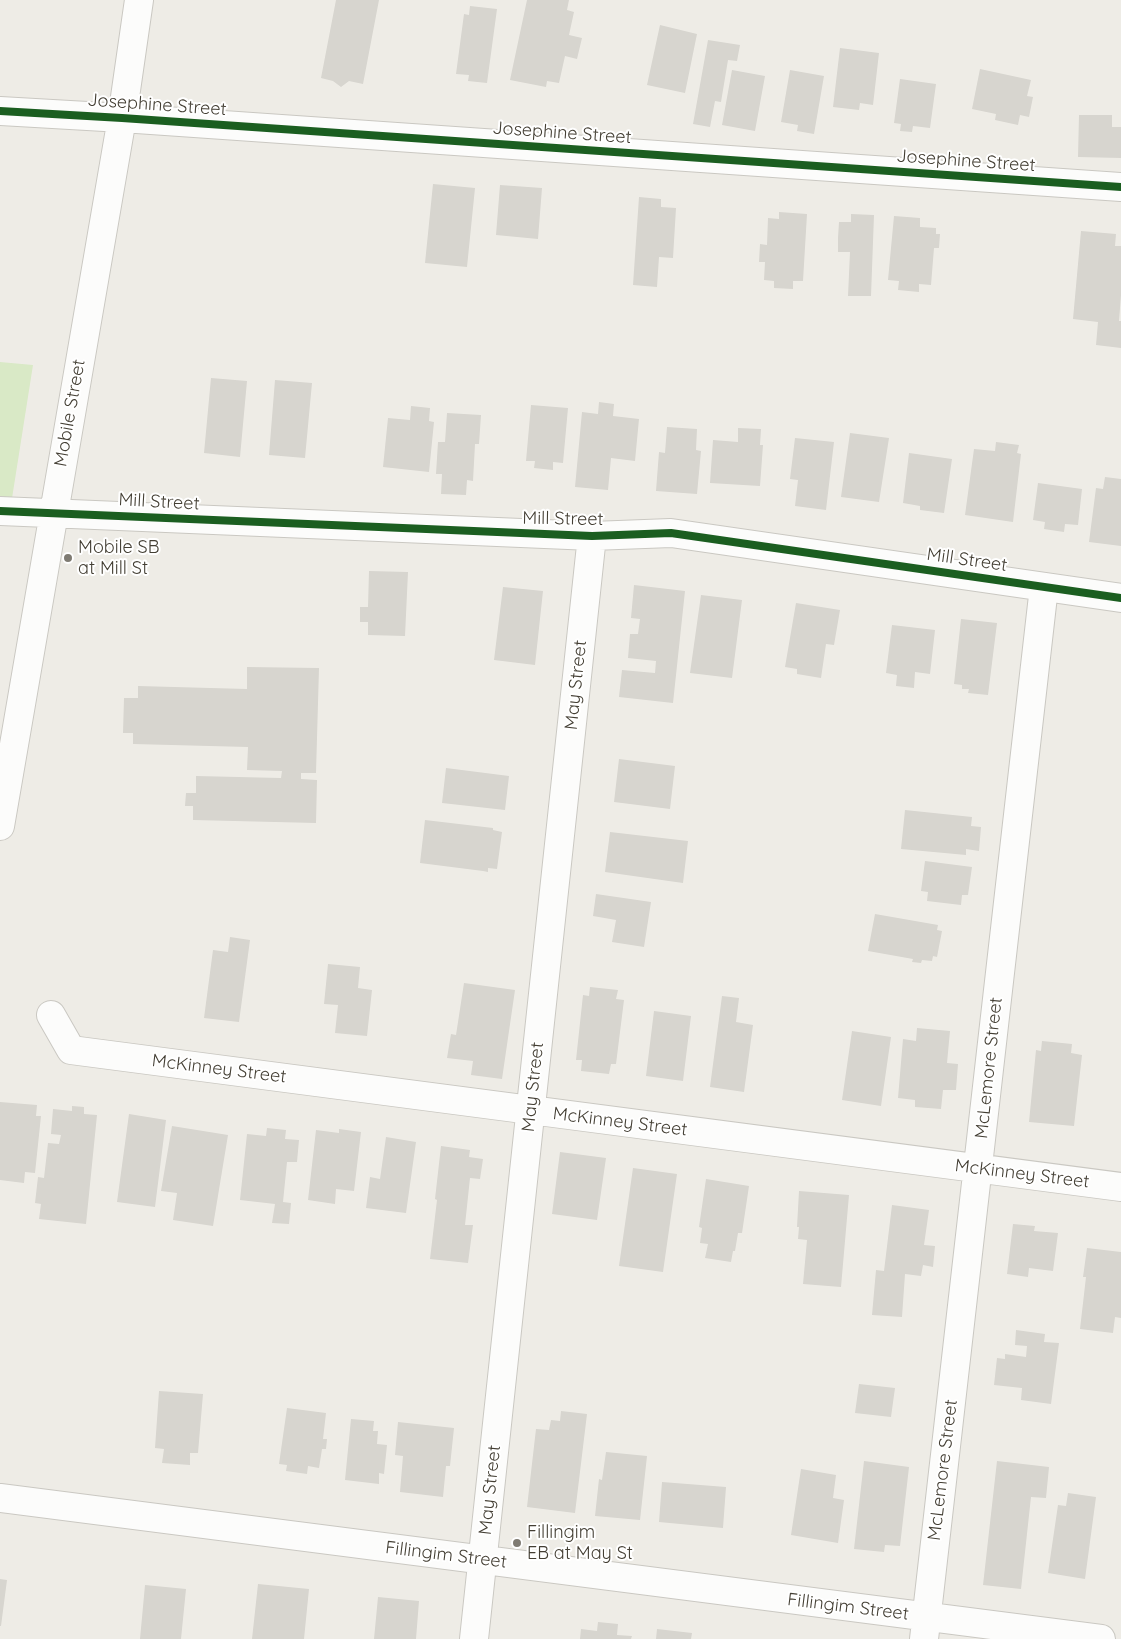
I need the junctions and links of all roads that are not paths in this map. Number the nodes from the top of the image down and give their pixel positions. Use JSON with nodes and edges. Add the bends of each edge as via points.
{"nodes":[{"id":1,"x":139,"y":0,"type":"edge"},
{"id":2,"x":0,"y":111,"type":"edge"},
{"id":3,"x":122,"y":118,"type":"junction"},
{"id":4,"x":1121,"y":187,"type":"edge"},
{"id":5,"x":0,"y":511,"type":"edge"},
{"id":6,"x":53,"y":512,"type":"junction"},
{"id":7,"x":592,"y":536,"type":"junction"},
{"id":8,"x":1044,"y":587,"type":"junction"},
{"id":9,"x":1121,"y":598,"type":"edge"},
{"id":10,"x":0,"y":826,"type":"edge"},
{"id":11,"x":51,"y":1015,"type":"dead end"},
{"id":12,"x":531,"y":1110,"type":"junction"},
{"id":13,"x":978,"y":1168,"type":"junction"},
{"id":14,"x":1121,"y":1187,"type":"edge"},
{"id":15,"x":0,"y":1498,"type":"edge"},
{"id":16,"x":482,"y":1560,"type":"junction"},
{"id":17,"x":925,"y":1628,"type":"edge"},
{"id":18,"x":474,"y":1639,"type":"edge"},
{"id":19,"x":1101,"y":1639,"type":"edge"}],
"edges":[{"from":1,"to":3,"type":"street","name":"Mobile Street"},
{"from":2,"to":3,"type":"street","name":"Josephine Street"},
{"from":3,"to":4,"type":"street","name":"Josephine Street"},
{"from":3,"to":6,"type":"street","name":"Mobile Street"},
{"from":5,"to":6,"type":"street","name":"Mill Street"},
{"from":6,"to":7,"type":"street","name":"Mill Street"},
{"from":6,"to":10,"type":"street","name":"Mobile Street"},
{"from":7,"to":8,"type":"street","name":"Mill Street","via":[[671,533]]},
{"from":7,"to":12,"type":"street","name":"May Street"},
{"from":8,"to":9,"type":"street","name":"Mill Street"},
{"from":8,"to":13,"type":"street","name":"McLemore Street"},
{"from":11,"to":12,"type":"street","name":"McKinney Street","via":[[71,1050]]},
{"from":12,"to":13,"type":"street","name":"McKinney Street"},
{"from":12,"to":16,"type":"street","name":"May Street"},
{"from":13,"to":14,"type":"street","name":"McKinney Street"},
{"from":13,"to":17,"type":"street","name":"McLemore Street"},
{"from":15,"to":16,"type":"street","name":"Fillingim Street"},
{"from":16,"to":17,"type":"street","name":"Fillingim Street"},
{"from":16,"to":18,"type":"street","name":"May Street"},
{"from":17,"to":19,"type":"street","name":"Fillingim Street"}]}
